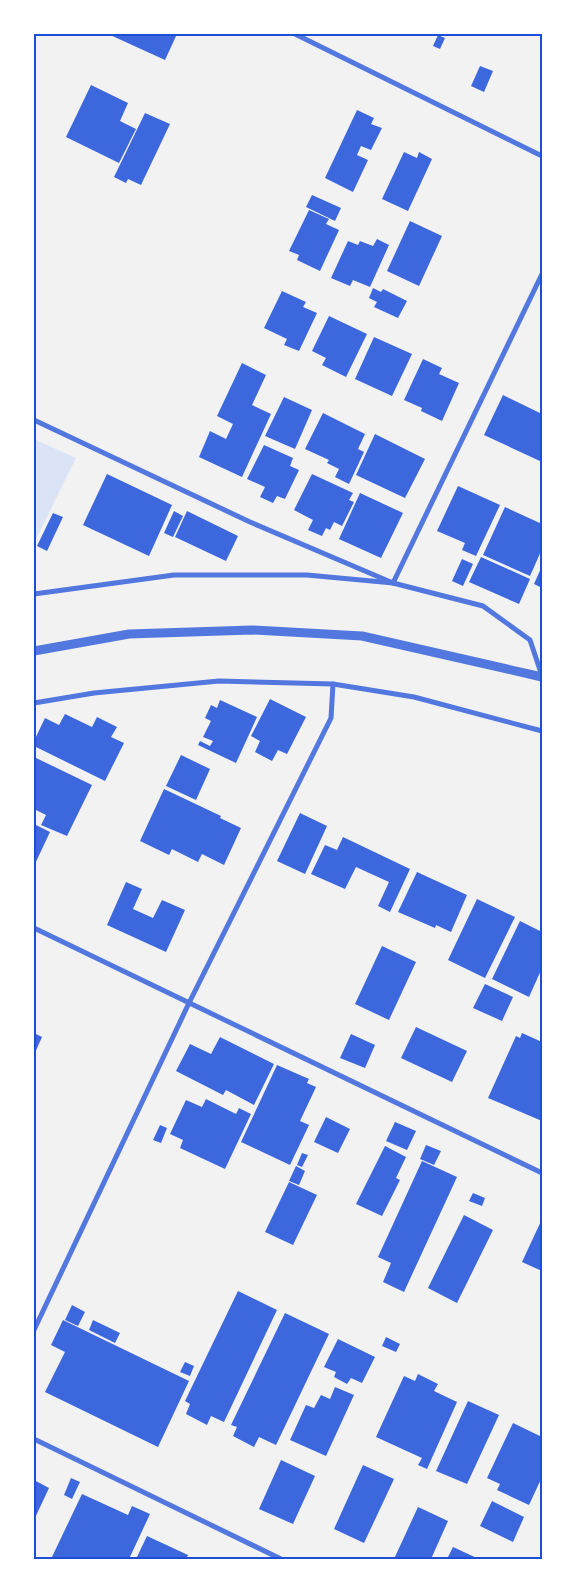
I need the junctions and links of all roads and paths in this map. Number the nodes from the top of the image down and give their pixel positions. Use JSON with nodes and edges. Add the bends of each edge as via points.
{"nodes":[{"id":1,"x":295,"y":34,"type":"edge"},
{"id":2,"x":542,"y":156,"type":"edge"},
{"id":3,"x":542,"y":274,"type":"edge"},
{"id":4,"x":34,"y":420,"type":"edge"},
{"id":5,"x":393,"y":583,"type":"junction"},
{"id":6,"x":34,"y":594,"type":"edge"},
{"id":7,"x":34,"y":651,"type":"edge"},
{"id":8,"x":542,"y":676,"type":"edge"},
{"id":9,"x":333,"y":684,"type":"junction"},
{"id":10,"x":34,"y":703,"type":"edge"},
{"id":11,"x":542,"y":730,"type":"edge"},
{"id":12,"x":34,"y":928,"type":"edge"},
{"id":13,"x":189,"y":1003,"type":"junction"},
{"id":14,"x":542,"y":1174,"type":"edge"},
{"id":15,"x":34,"y":1330,"type":"edge"},
{"id":16,"x":34,"y":1439,"type":"edge"},
{"id":17,"x":281,"y":1559,"type":"edge"}],
"edges":[{"from":1,"to":2,"type":"street"},
{"from":3,"to":5,"type":"street"},
{"from":4,"to":5,"type":"street","via":[[250,522]]},
{"from":5,"to":6,"type":"street","via":[[307,575],[174,575]]},
{"from":5,"to":8,"type":"street","via":[[483,606],[530,640]]},
{"from":7,"to":8,"type":"street","via":[[129,634],[252,630],[362,636]]},
{"from":9,"to":10,"type":"street","via":[[219,681],[94,693]]},
{"from":9,"to":11,"type":"street","via":[[414,697]]},
{"from":9,"to":13,"type":"street","via":[[331,718]]},
{"from":12,"to":13,"type":"street"},
{"from":13,"to":14,"type":"street"},
{"from":13,"to":15,"type":"street"},
{"from":16,"to":17,"type":"street"}]}
